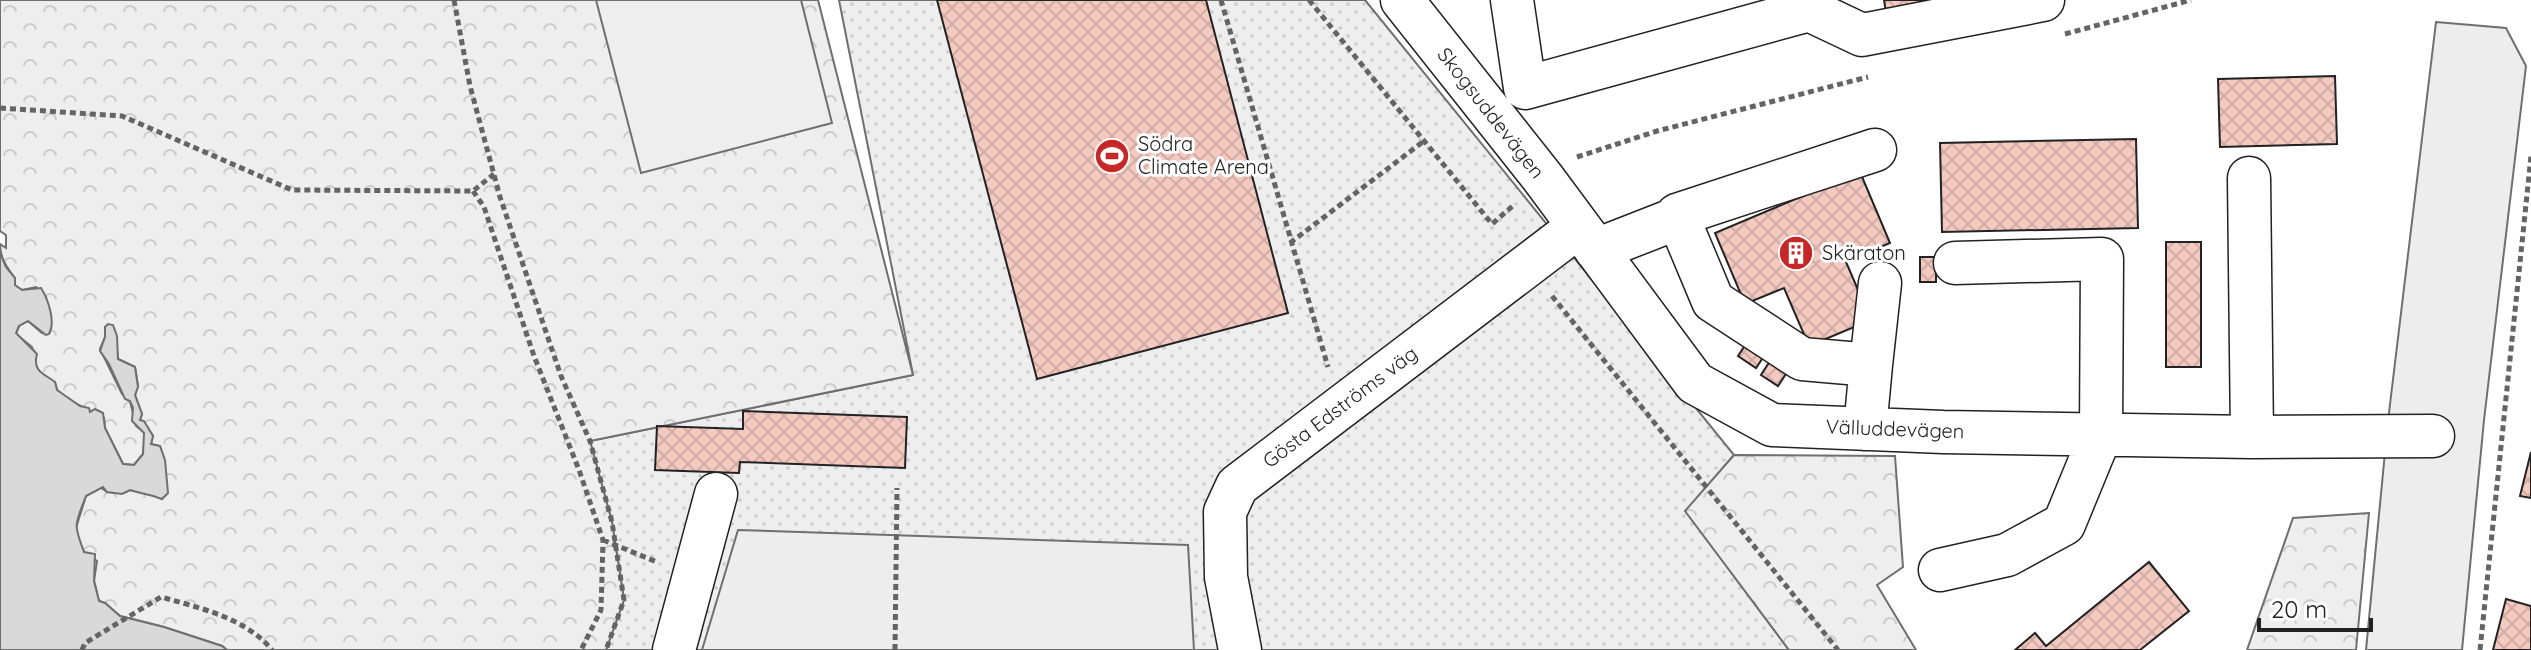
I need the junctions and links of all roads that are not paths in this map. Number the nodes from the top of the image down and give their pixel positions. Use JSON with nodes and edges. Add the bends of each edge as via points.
{"nodes":[{"id":1,"x":1402,"y":0,"type":"edge"},
{"id":2,"x":1512,"y":0,"type":"edge"},
{"id":3,"x":2053,"y":17,"type":"edge"},
{"id":4,"x":1525,"y":88,"type":"junction"},
{"id":5,"x":1499,"y":124,"type":"junction"},
{"id":6,"x":1875,"y":150,"type":"dead end"},
{"id":7,"x":2249,"y":178,"type":"dead end"},
{"id":8,"x":1678,"y":218,"type":"junction"},
{"id":9,"x":1587,"y":238,"type":"junction"},
{"id":10,"x":1955,"y":263,"type":"dead end"},
{"id":11,"x":1880,"y":283,"type":"dead end"},
{"id":12,"x":1871,"y":365,"type":"junction"},
{"id":13,"x":1865,"y":429,"type":"junction"},
{"id":14,"x":2101,"y":434,"type":"junction"},
{"id":15,"x":2433,"y":436,"type":"dead end"},
{"id":16,"x":2252,"y":437,"type":"junction"},
{"id":17,"x":716,"y":494,"type":"dead end"},
{"id":18,"x":1940,"y":570,"type":"dead end"},
{"id":19,"x":674,"y":650,"type":"edge"},
{"id":20,"x":1240,"y":650,"type":"edge"}],
"edges":[{"from":1,"to":5,"type":"street","name":"Skogsuddevägen"},
{"from":2,"to":4,"type":"street"},
{"from":3,"to":4,"type":"street","via":[[1862,35],[1809,10]]},
{"from":4,"to":5,"type":"street"},
{"from":5,"to":9,"type":"street","name":"Skogsuddevägen"},
{"from":6,"to":8,"type":"street","name":"Gösta Edströms väg"},
{"from":7,"to":16,"type":"street"},
{"from":8,"to":9,"type":"street","name":"Gösta Edströms väg"},
{"from":8,"to":12,"type":"street","via":[[1713,301],[1802,359]]},
{"from":9,"to":13,"type":"street","name":"Välluddevägen","via":[[1695,383],[1772,425]]},
{"from":9,"to":20,"type":"street","name":"Gösta Edströms väg","via":[[1526,265],[1237,486],[1225,512],[1226,577]]},
{"from":10,"to":14,"type":"street","via":[[2102,259]]},
{"from":11,"to":12,"type":"street"},
{"from":12,"to":13,"type":"street"},
{"from":13,"to":14,"type":"street","name":"Välluddevägen"},
{"from":14,"to":16,"type":"street","name":"Välluddevägen"},
{"from":14,"to":18,"type":"street","via":[[2064,524],[2007,555]]},
{"from":15,"to":16,"type":"street","name":"Välluddevägen"},
{"from":17,"to":19,"type":"street"}]}
